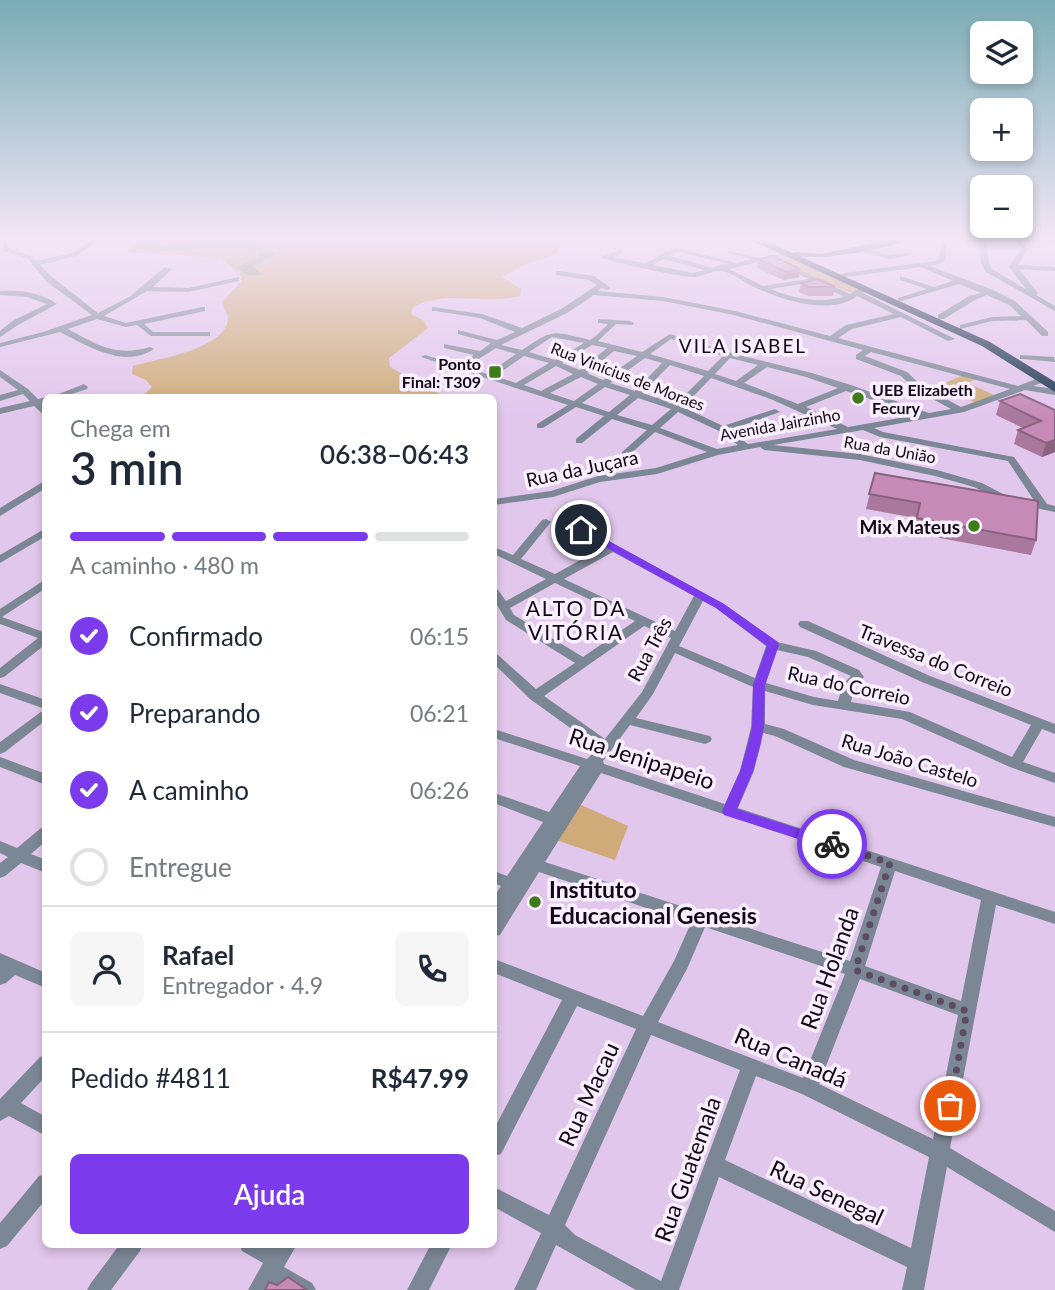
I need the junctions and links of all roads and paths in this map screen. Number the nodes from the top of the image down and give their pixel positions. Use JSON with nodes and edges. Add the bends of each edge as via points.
{"nodes":[{"id":1,"x":35,"y":297,"type":"edge"},
{"id":2,"x":73,"y":297,"type":"edge"},
{"id":3,"x":133,"y":297,"type":"edge"},
{"id":4,"x":585,"y":297,"type":"edge"},
{"id":5,"x":647,"y":297,"type":"edge"},
{"id":6,"x":788,"y":297,"type":"edge"},
{"id":7,"x":836,"y":297,"type":"edge"},
{"id":8,"x":866,"y":297,"type":"edge"},
{"id":9,"x":884,"y":297,"type":"edge"},
{"id":10,"x":884,"y":297,"type":"edge"},
{"id":11,"x":895,"y":297,"type":"edge"},
{"id":12,"x":909,"y":297,"type":"edge"},
{"id":13,"x":975,"y":297,"type":"edge"},
{"id":14,"x":999,"y":297,"type":"edge"},
{"id":15,"x":1035,"y":297,"type":"edge"},
{"id":16,"x":901,"y":300,"type":"junction"},
{"id":17,"x":202,"y":309,"type":"dead end"},
{"id":18,"x":435,"y":309,"type":"dead end"},
{"id":19,"x":1055,"y":309,"type":"edge"},
{"id":20,"x":924,"y":310,"type":"junction"},
{"id":21,"x":900,"y":315,"type":"junction"},
{"id":22,"x":99,"y":317,"type":"junction"},
{"id":23,"x":941,"y":317,"type":"junction"},
{"id":24,"x":1030,"y":318,"type":"junction"},
{"id":25,"x":601,"y":321,"type":"dead end"},
{"id":26,"x":614,"y":322,"type":"junction"},
{"id":27,"x":139,"y":323,"type":"junction"},
{"id":28,"x":630,"y":323,"type":"dead end"},
{"id":29,"x":962,"y":327,"type":"junction"},
{"id":30,"x":61,"y":329,"type":"junction"},
{"id":31,"x":521,"y":331,"type":"junction"},
{"id":32,"x":461,"y":332,"type":"dead end"},
{"id":33,"x":207,"y":334,"type":"dead end"},
{"id":34,"x":1045,"y":334,"type":"dead end"},
{"id":35,"x":0,"y":335,"type":"edge"},
{"id":36,"x":831,"y":339,"type":"junction"},
{"id":37,"x":951,"y":339,"type":"dead end"},
{"id":38,"x":590,"y":342,"type":"junction"},
{"id":39,"x":496,"y":344,"type":"junction"},
{"id":40,"x":0,"y":345,"type":"edge"},
{"id":41,"x":447,"y":346,"type":"dead end"},
{"id":42,"x":870,"y":348,"type":"junction"},
{"id":43,"x":150,"y":349,"type":"dead end"},
{"id":44,"x":611,"y":349,"type":"junction"},
{"id":45,"x":526,"y":353,"type":"junction"},
{"id":46,"x":481,"y":354,"type":"junction"},
{"id":47,"x":728,"y":355,"type":"junction"},
{"id":48,"x":641,"y":356,"type":"junction"},
{"id":49,"x":425,"y":357,"type":"dead end"},
{"id":50,"x":554,"y":362,"type":"junction"},
{"id":51,"x":667,"y":363,"type":"junction"},
{"id":52,"x":764,"y":365,"type":"junction"},
{"id":53,"x":461,"y":367,"type":"junction"},
{"id":54,"x":0,"y":373,"type":"edge"},
{"id":55,"x":580,"y":374,"type":"junction"},
{"id":56,"x":708,"y":374,"type":"junction"},
{"id":57,"x":489,"y":376,"type":"junction"},
{"id":58,"x":1051,"y":377,"type":"edge"},
{"id":59,"x":605,"y":384,"type":"junction"},
{"id":60,"x":737,"y":384,"type":"junction"},
{"id":61,"x":518,"y":385,"type":"junction"},
{"id":62,"x":84,"y":387,"type":"dead end"},
{"id":63,"x":848,"y":387,"type":"junction"},
{"id":64,"x":1023,"y":388,"type":"junction"},
{"id":65,"x":25,"y":391,"type":"junction"},
{"id":66,"x":64,"y":394,"type":"edge"},
{"id":67,"x":542,"y":394,"type":"junction"},
{"id":68,"x":637,"y":394,"type":"junction"},
{"id":69,"x":0,"y":398,"type":"edge"},
{"id":70,"x":1055,"y":400,"type":"edge"},
{"id":71,"x":41,"y":401,"type":"edge"},
{"id":72,"x":574,"y":405,"type":"junction"},
{"id":73,"x":801,"y":406,"type":"junction"},
{"id":74,"x":678,"y":408,"type":"junction"},
{"id":75,"x":961,"y":410,"type":"junction"},
{"id":76,"x":0,"y":411,"type":"edge"},
{"id":77,"x":775,"y":412,"type":"dead end"},
{"id":78,"x":611,"y":416,"type":"junction"},
{"id":79,"x":927,"y":416,"type":"junction"},
{"id":80,"x":540,"y":426,"type":"dead end"},
{"id":81,"x":863,"y":426,"type":"junction"},
{"id":82,"x":652,"y":428,"type":"junction"},
{"id":83,"x":722,"y":429,"type":"junction"},
{"id":84,"x":845,"y":429,"type":"junction"},
{"id":85,"x":579,"y":441,"type":"dead end"},
{"id":86,"x":750,"y":447,"type":"junction"},
{"id":87,"x":716,"y":452,"type":"junction"},
{"id":88,"x":625,"y":454,"type":"dead end"},
{"id":89,"x":42,"y":487,"type":"edge"},
{"id":90,"x":497,"y":502,"type":"edge"},
{"id":91,"x":1050,"y":508,"type":"edge"},
{"id":92,"x":0,"y":513,"type":"edge"},
{"id":93,"x":546,"y":522,"type":"dead end"},
{"id":94,"x":581,"y":530,"type":"dead end"},
{"id":95,"x":42,"y":534,"type":"edge"},
{"id":96,"x":613,"y":547,"type":"junction"},
{"id":97,"x":497,"y":551,"type":"edge"},
{"id":98,"x":515,"y":559,"type":"junction"},
{"id":99,"x":0,"y":560,"type":"edge"},
{"id":100,"x":556,"y":579,"type":"junction"},
{"id":101,"x":42,"y":585,"type":"edge"},
{"id":102,"x":497,"y":596,"type":"edge"},
{"id":103,"x":700,"y":596,"type":"junction"},
{"id":104,"x":504,"y":607,"type":"junction"},
{"id":105,"x":0,"y":614,"type":"edge"},
{"id":106,"x":0,"y":620,"type":"edge"},
{"id":107,"x":643,"y":621,"type":"junction"},
{"id":108,"x":804,"y":624,"type":"dead end"},
{"id":109,"x":42,"y":636,"type":"edge"},
{"id":110,"x":42,"y":640,"type":"edge"},
{"id":111,"x":676,"y":643,"type":"junction"},
{"id":112,"x":774,"y":645,"type":"junction"},
{"id":113,"x":497,"y":661,"type":"edge"},
{"id":114,"x":584,"y":663,"type":"junction"},
{"id":115,"x":0,"y":674,"type":"edge"},
{"id":116,"x":759,"y":685,"type":"junction"},
{"id":117,"x":0,"y":688,"type":"edge"},
{"id":118,"x":535,"y":696,"type":"junction"},
{"id":119,"x":42,"y":704,"type":"edge"},
{"id":120,"x":843,"y":706,"type":"junction"},
{"id":121,"x":42,"y":716,"type":"edge"},
{"id":122,"x":628,"y":720,"type":"junction"},
{"id":123,"x":1039,"y":723,"type":"junction"},
{"id":124,"x":758,"y":727,"type":"junction"},
{"id":125,"x":1055,"y":729,"type":"edge"},
{"id":126,"x":497,"y":734,"type":"edge"},
{"id":127,"x":705,"y":739,"type":"dead end"},
{"id":128,"x":0,"y":749,"type":"edge"},
{"id":129,"x":597,"y":759,"type":"junction"},
{"id":130,"x":0,"y":762,"type":"edge"},
{"id":131,"x":1015,"y":764,"type":"junction"},
{"id":132,"x":42,"y":778,"type":"edge"},
{"id":133,"x":1055,"y":778,"type":"edge"},
{"id":134,"x":497,"y":799,"type":"edge"},
{"id":135,"x":729,"y":811,"type":"junction"},
{"id":136,"x":552,"y":819,"type":"junction"},
{"id":137,"x":1055,"y":822,"type":"edge"},
{"id":138,"x":42,"y":835,"type":"edge"},
{"id":139,"x":0,"y":847,"type":"edge"},
{"id":140,"x":19,"y":855,"type":"junction"},
{"id":141,"x":890,"y":863,"type":"junction"},
{"id":142,"x":42,"y":865,"type":"edge"},
{"id":143,"x":535,"y":865,"type":"junction"},
{"id":144,"x":0,"y":872,"type":"edge"},
{"id":145,"x":497,"y":878,"type":"edge"},
{"id":146,"x":510,"y":883,"type":"junction"},
{"id":147,"x":990,"y":897,"type":"junction"},
{"id":148,"x":497,"y":904,"type":"edge"},
{"id":149,"x":1055,"y":918,"type":"edge"},
{"id":150,"x":700,"y":920,"type":"junction"},
{"id":151,"x":497,"y":925,"type":"edge"},
{"id":152,"x":6,"y":962,"type":"edge"},
{"id":153,"x":497,"y":967,"type":"edge"},
{"id":154,"x":855,"y":970,"type":"junction"},
{"id":155,"x":0,"y":978,"type":"edge"},
{"id":156,"x":42,"y":979,"type":"edge"},
{"id":157,"x":573,"y":996,"type":"junction"},
{"id":158,"x":967,"y":1011,"type":"junction"},
{"id":159,"x":647,"y":1025,"type":"junction"},
{"id":160,"x":751,"y":1065,"type":"junction"},
{"id":161,"x":42,"y":1067,"type":"edge"},
{"id":162,"x":808,"y":1088,"type":"junction"},
{"id":163,"x":4,"y":1109,"type":"edge"},
{"id":164,"x":42,"y":1125,"type":"edge"},
{"id":165,"x":497,"y":1141,"type":"edge"},
{"id":166,"x":941,"y":1153,"type":"junction"},
{"id":167,"x":714,"y":1166,"type":"junction"},
{"id":168,"x":42,"y":1189,"type":"edge"},
{"id":169,"x":497,"y":1199,"type":"edge"},
{"id":170,"x":1055,"y":1222,"type":"edge"},
{"id":171,"x":554,"y":1229,"type":"junction"},
{"id":172,"x":0,"y":1239,"type":"edge"},
{"id":173,"x":130,"y":1248,"type":"edge"},
{"id":174,"x":257,"y":1248,"type":"edge"},
{"id":175,"x":440,"y":1248,"type":"edge"},
{"id":176,"x":278,"y":1258,"type":"edge"},
{"id":177,"x":919,"y":1262,"type":"junction"},
{"id":178,"x":98,"y":1290,"type":"edge"},
{"id":179,"x":259,"y":1290,"type":"edge"},
{"id":180,"x":305,"y":1290,"type":"edge"},
{"id":181,"x":418,"y":1290,"type":"edge"},
{"id":182,"x":525,"y":1290,"type":"edge"},
{"id":183,"x":657,"y":1290,"type":"edge"},
{"id":184,"x":668,"y":1290,"type":"edge"},
{"id":185,"x":913,"y":1290,"type":"edge"}],
"edges":[{"from":1,"to":35,"type":"street","via":[[53,304]]},
{"from":2,"to":22,"type":"street"},
{"from":3,"to":22,"type":"street"},
{"from":4,"to":31,"type":"street"},
{"from":5,"to":36,"type":"street","via":[[734,313]]},
{"from":6,"to":7,"type":"street","via":[[805,303]]},
{"from":8,"to":21,"type":"street"},
{"from":9,"to":20,"type":"highway"},
{"from":10,"to":58,"type":"highway"},
{"from":11,"to":16,"type":"highway"},
{"from":12,"to":16,"type":"street"},
{"from":13,"to":23,"type":"street"},
{"from":14,"to":24,"type":"street"},
{"from":15,"to":19,"type":"street"},
{"from":16,"to":20,"type":"highway"},
{"from":17,"to":27,"type":"street"},
{"from":18,"to":31,"type":"street","via":[[482,316]]},
{"from":20,"to":23,"type":"highway"},
{"from":21,"to":36,"type":"street","via":[[849,327]]},
{"from":21,"to":37,"type":"street"},
{"from":22,"to":27,"type":"street","via":[[126,325]]},
{"from":22,"to":30,"type":"street"},
{"from":23,"to":29,"type":"highway"},
{"from":24,"to":29,"type":"street","via":[[992,319]]},
{"from":24,"to":34,"type":"street"},
{"from":25,"to":26,"type":"street"},
{"from":26,"to":28,"type":"street"},
{"from":26,"to":38,"type":"street","via":[[609,331]]},
{"from":27,"to":33,"type":"street","via":[[151,334]]},
{"from":29,"to":58,"type":"highway","via":[[1023,356]]},
{"from":30,"to":40,"type":"street"},
{"from":30,"to":43,"type":"street","via":[[106,351],[137,354]]},
{"from":31,"to":39,"type":"street"},
{"from":32,"to":39,"type":"street","name":"Rua Vinícius de Moraes"},
{"from":36,"to":42,"type":"street"},
{"from":38,"to":44,"type":"street"},
{"from":38,"to":45,"type":"street","via":[[550,335]]},
{"from":38,"to":50,"type":"street"},
{"from":39,"to":45,"type":"street","name":"Rua Vinícius de Moraes"},
{"from":39,"to":46,"type":"street"},
{"from":41,"to":46,"type":"street"},
{"from":42,"to":64,"type":"street"},
{"from":42,"to":75,"type":"street","via":[[859,358],[904,374],[919,388]]},
{"from":44,"to":48,"type":"street"},
{"from":44,"to":55,"type":"street"},
{"from":45,"to":50,"type":"street","name":"Rua Vinícius de Moraes"},
{"from":45,"to":57,"type":"street"},
{"from":46,"to":53,"type":"street"},
{"from":47,"to":48,"type":"street","via":[[683,338],[666,337]]},
{"from":47,"to":52,"type":"street"},
{"from":47,"to":56,"type":"street"},
{"from":48,"to":51,"type":"street"},
{"from":48,"to":59,"type":"street"},
{"from":49,"to":53,"type":"street","name":"Avenida Jairzinho"},
{"from":50,"to":55,"type":"street","name":"Rua Vinícius de Moraes"},
{"from":50,"to":61,"type":"street"},
{"from":51,"to":56,"type":"street"},
{"from":51,"to":68,"type":"street"},
{"from":52,"to":60,"type":"street"},
{"from":52,"to":63,"type":"street"},
{"from":53,"to":57,"type":"street","name":"Avenida Jairzinho"},
{"from":54,"to":65,"type":"street"},
{"from":55,"to":59,"type":"street","name":"Rua Vinícius de Moraes"},
{"from":55,"to":67,"type":"street"},
{"from":56,"to":60,"type":"street"},
{"from":56,"to":74,"type":"street"},
{"from":57,"to":61,"type":"street","name":"Avenida Jairzinho"},
{"from":58,"to":64,"type":"street","name":"Avenida Jairzinho"},
{"from":58,"to":70,"type":"street"},
{"from":59,"to":68,"type":"street","name":"Rua Vinícius de Moraes"},
{"from":59,"to":72,"type":"street"},
{"from":60,"to":73,"type":"street"},
{"from":61,"to":67,"type":"street","name":"Avenida Jairzinho"},
{"from":62,"to":66,"type":"street"},
{"from":63,"to":73,"type":"street"},
{"from":63,"to":79,"type":"street"},
{"from":64,"to":75,"type":"street","name":"Avenida Jairzinho"},
{"from":65,"to":69,"type":"street"},
{"from":65,"to":71,"type":"street"},
{"from":67,"to":72,"type":"street","name":"Avenida Jairzinho"},
{"from":68,"to":74,"type":"street","name":"Rua Vinícius de Moraes"},
{"from":68,"to":78,"type":"street"},
{"from":71,"to":76,"type":"street"},
{"from":72,"to":78,"type":"street","name":"Avenida Jairzinho"},
{"from":72,"to":80,"type":"street"},
{"from":73,"to":84,"type":"street"},
{"from":74,"to":82,"type":"street"},
{"from":74,"to":83,"type":"street","name":"Rua Vinícius de Moraes"},
{"from":75,"to":79,"type":"street","name":"Avenida Jairzinho"},
{"from":77,"to":83,"type":"street"},
{"from":78,"to":82,"type":"street","name":"Avenida Jairzinho"},
{"from":78,"to":85,"type":"street"},
{"from":79,"to":81,"type":"street","name":"Avenida Jairzinho"},
{"from":81,"to":84,"type":"street","name":"Avenida Jairzinho"},
{"from":81,"to":91,"type":"street","via":[[880,434],[1011,460]]},
{"from":82,"to":87,"type":"street","name":"Avenida Jairzinho"},
{"from":82,"to":88,"type":"street"},
{"from":83,"to":86,"type":"street","name":"Rua Vinícius de Moraes"},
{"from":84,"to":86,"type":"street","name":"Avenida Jairzinho"},
{"from":86,"to":87,"type":"street","name":"Avenida Jairzinho"},
{"from":86,"to":91,"type":"street","name":"Rua da União","via":[[860,457],[937,472],[1016,502]]},
{"from":87,"to":90,"type":"street","name":"Rua da Juçara","via":[[657,471]]},
{"from":89,"to":92,"type":"street"},
{"from":93,"to":98,"type":"street"},
{"from":94,"to":96,"type":"street"},
{"from":95,"to":99,"type":"street"},
{"from":96,"to":100,"type":"street"},
{"from":96,"to":103,"type":"street"},
{"from":97,"to":98,"type":"street"},
{"from":98,"to":100,"type":"street"},
{"from":100,"to":104,"type":"street"},
{"from":100,"to":107,"type":"street"},
{"from":101,"to":105,"type":"street"},
{"from":102,"to":104,"type":"street"},
{"from":103,"to":111,"type":"street","name":"Rua Três"},
{"from":103,"to":112,"type":"street"},
{"from":104,"to":114,"type":"street","via":[[510,617]]},
{"from":106,"to":109,"type":"street"},
{"from":107,"to":111,"type":"street"},
{"from":107,"to":114,"type":"street"},
{"from":108,"to":123,"type":"street","name":"Travessa do Correio"},
{"from":110,"to":115,"type":"street"},
{"from":111,"to":116,"type":"street","name":"Rua do Correio"},
{"from":111,"to":122,"type":"street","name":"Rua Três"},
{"from":112,"to":116,"type":"street"},
{"from":112,"to":120,"type":"street","via":[[812,654],[858,675],[849,684]]},
{"from":113,"to":118,"type":"street"},
{"from":114,"to":118,"type":"street"},
{"from":116,"to":120,"type":"street","name":"Rua do Correio"},
{"from":116,"to":124,"type":"street"},
{"from":117,"to":119,"type":"street"},
{"from":118,"to":129,"type":"street"},
{"from":120,"to":131,"type":"street","name":"Rua do Correio","via":[[917,719]]},
{"from":121,"to":128,"type":"street"},
{"from":122,"to":127,"type":"street"},
{"from":122,"to":129,"type":"street","name":"Rua Três"},
{"from":123,"to":125,"type":"street","name":"Travessa do Correio"},
{"from":123,"to":131,"type":"street"},
{"from":124,"to":135,"type":"street","via":[[747,771]]},
{"from":124,"to":137,"type":"street","name":"Rua João Castelo","via":[[849,764]]},
{"from":126,"to":129,"type":"street","name":"Rua Jenipapeio"},
{"from":129,"to":135,"type":"street","name":"Rua Jenipapeio"},
{"from":129,"to":136,"type":"street"},
{"from":129,"to":143,"type":"street"},
{"from":130,"to":132,"type":"street"},
{"from":131,"to":133,"type":"street","name":"Rua do Correio"},
{"from":134,"to":136,"type":"street"},
{"from":135,"to":141,"type":"street","name":"Rua Jenipapeio"},
{"from":136,"to":146,"type":"street"},
{"from":138,"to":140,"type":"street"},
{"from":139,"to":140,"type":"street"},
{"from":140,"to":142,"type":"street"},
{"from":140,"to":144,"type":"street"},
{"from":141,"to":147,"type":"street","name":"Rua Jenipapeio"},
{"from":141,"to":154,"type":"street","name":"Rua Holanda"},
{"from":143,"to":150,"type":"street"},
{"from":143,"to":151,"type":"street"},
{"from":145,"to":146,"type":"street"},
{"from":146,"to":148,"type":"street"},
{"from":147,"to":149,"type":"street","name":"Rua Jenipapeio"},
{"from":147,"to":158,"type":"street"},
{"from":150,"to":154,"type":"street"},
{"from":150,"to":159,"type":"street","name":"Rua Macau"},
{"from":152,"to":155,"type":"street"},
{"from":152,"to":156,"type":"street"},
{"from":153,"to":157,"type":"street","name":"Rua Canadá"},
{"from":154,"to":158,"type":"street"},
{"from":154,"to":162,"type":"street","name":"Rua Holanda"},
{"from":157,"to":159,"type":"street","name":"Rua Canadá"},
{"from":157,"to":165,"type":"street"},
{"from":158,"to":166,"type":"street"},
{"from":159,"to":160,"type":"street","name":"Rua Canadá"},
{"from":159,"to":171,"type":"street","name":"Rua Macau"},
{"from":160,"to":162,"type":"street","name":"Rua Canadá"},
{"from":160,"to":167,"type":"street","name":"Rua Guatemala"},
{"from":161,"to":163,"type":"street"},
{"from":162,"to":166,"type":"street","name":"Rua Canadá"},
{"from":163,"to":164,"type":"street"},
{"from":166,"to":170,"type":"street","name":"Rua Canadá"},
{"from":166,"to":177,"type":"street"},
{"from":167,"to":177,"type":"street","name":"Rua Senegal"},
{"from":167,"to":184,"type":"street","name":"Rua Guatemala"},
{"from":168,"to":172,"type":"street"},
{"from":169,"to":171,"type":"street"},
{"from":171,"to":182,"type":"street","name":"Rua Macau"},
{"from":171,"to":183,"type":"street","via":[[568,1242]]},
{"from":173,"to":178,"type":"street"},
{"from":174,"to":176,"type":"street"},
{"from":175,"to":181,"type":"street"},
{"from":176,"to":179,"type":"street"},
{"from":176,"to":180,"type":"street"},
{"from":177,"to":185,"type":"street"}]}
